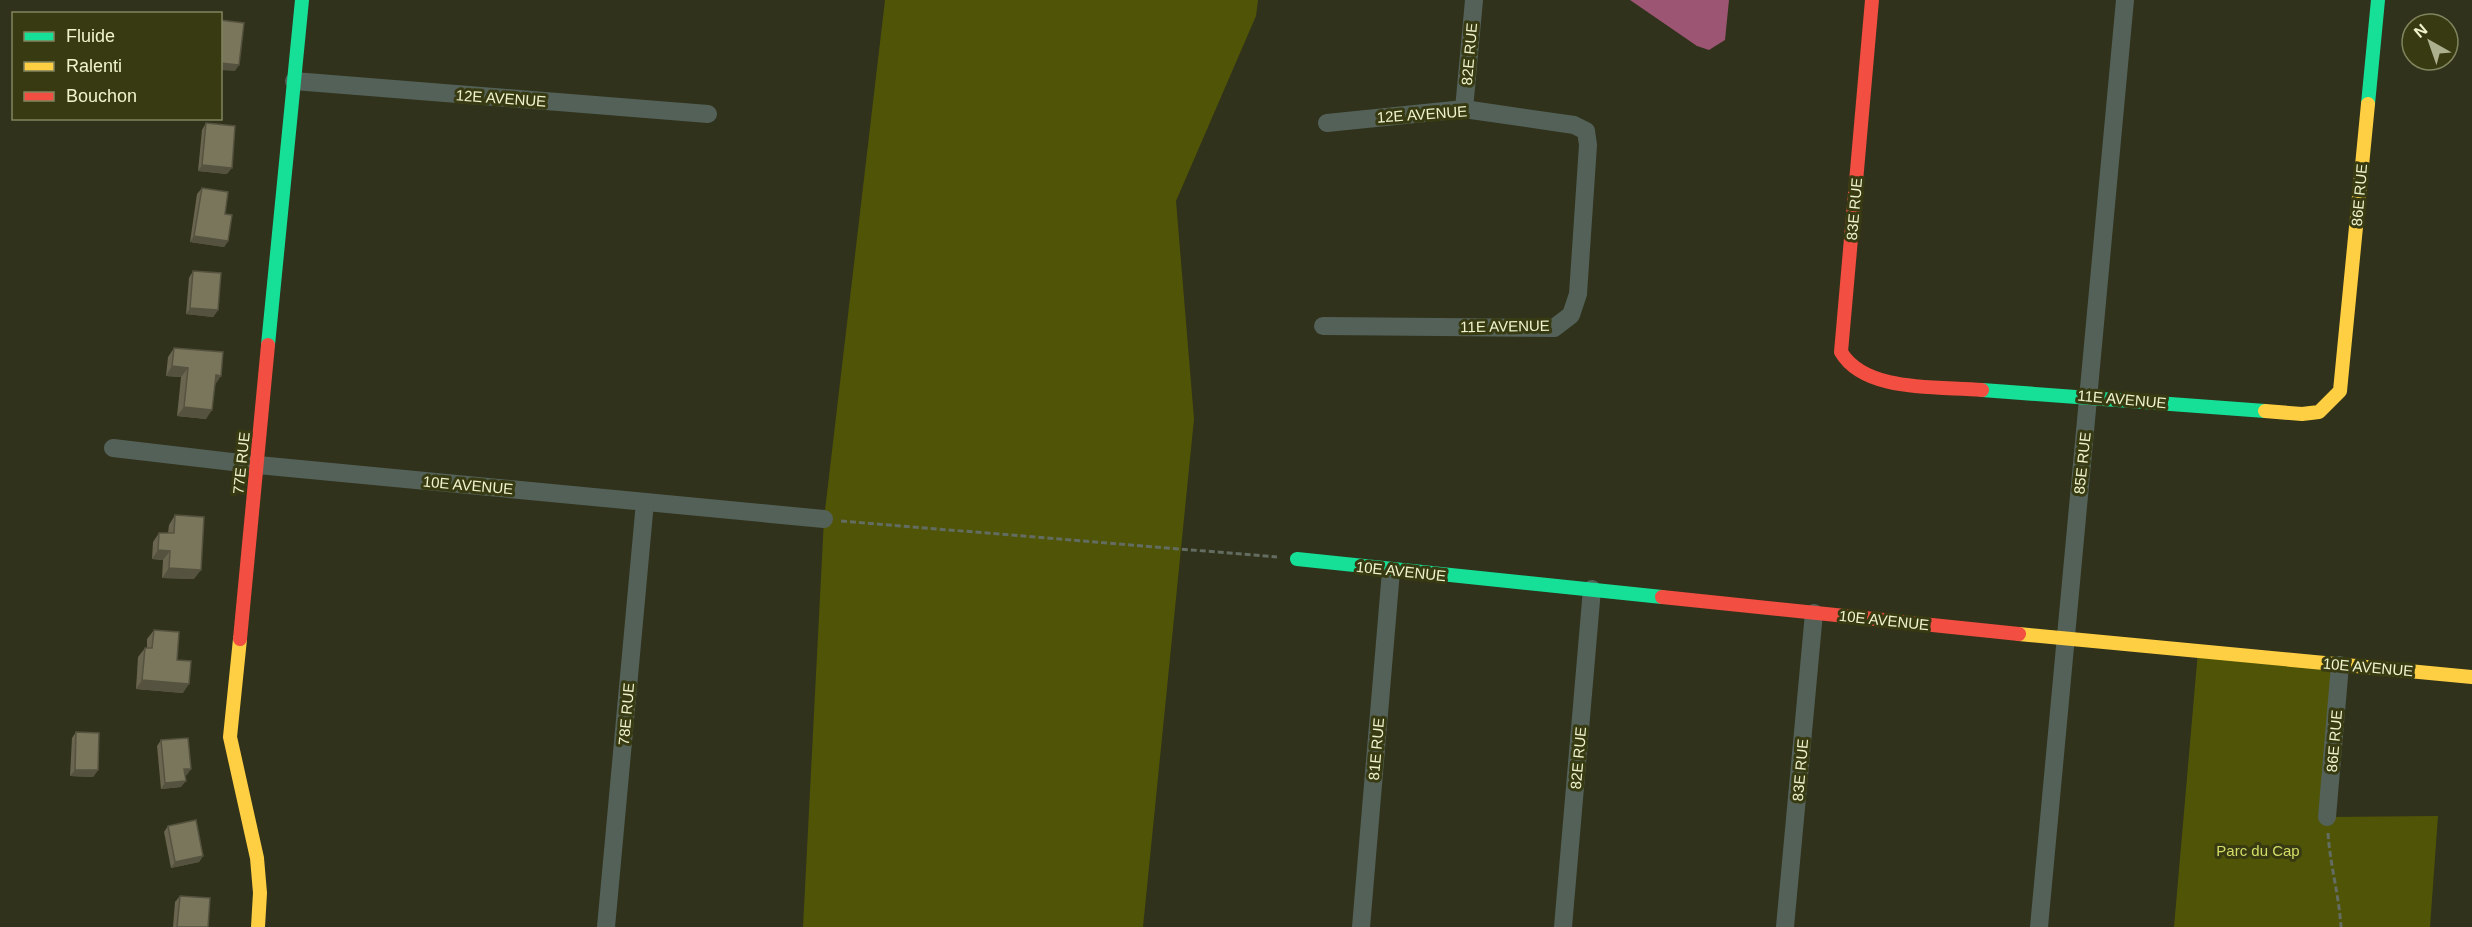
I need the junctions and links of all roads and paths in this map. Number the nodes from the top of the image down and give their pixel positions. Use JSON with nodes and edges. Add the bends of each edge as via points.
{"nodes":[{"id":1,"x":302,"y":0,"type":"edge"},
{"id":2,"x":1474,"y":0,"type":"edge"},
{"id":3,"x":1872,"y":0,"type":"edge"},
{"id":4,"x":2125,"y":0,"type":"edge"},
{"id":5,"x":2378,"y":0,"type":"edge"},
{"id":6,"x":294,"y":81,"type":"junction"},
{"id":7,"x":1464,"y":109,"type":"junction"},
{"id":8,"x":708,"y":114,"type":"dead end"},
{"id":9,"x":1327,"y":123,"type":"dead end"},
{"id":10,"x":1586,"y":131,"type":"joint"},
{"id":11,"x":1323,"y":326,"type":"dead end"},
{"id":12,"x":1896,"y":383,"type":"joint"},
{"id":13,"x":2340,"y":391,"type":"joint"},
{"id":14,"x":2089,"y":396,"type":"junction"},
{"id":15,"x":113,"y":448,"type":"dead end"},
{"id":16,"x":258,"y":465,"type":"junction"},
{"id":17,"x":645,"y":502,"type":"junction"},
{"id":18,"x":824,"y":519,"type":"joint"},
{"id":19,"x":1297,"y":559,"type":"joint"},
{"id":20,"x":1391,"y":571,"type":"junction"},
{"id":21,"x":1592,"y":590,"type":"junction"},
{"id":22,"x":1814,"y":613,"type":"junction"},
{"id":23,"x":2064,"y":639,"type":"junction"},
{"id":24,"x":2340,"y":664,"type":"junction"},
{"id":25,"x":2472,"y":677,"type":"edge"},
{"id":26,"x":2327,"y":817,"type":"joint"},
{"id":27,"x":258,"y":927,"type":"edge"},
{"id":28,"x":606,"y":927,"type":"edge"},
{"id":29,"x":1361,"y":927,"type":"edge"},
{"id":30,"x":1563,"y":927,"type":"edge"},
{"id":31,"x":1785,"y":927,"type":"edge"},
{"id":32,"x":2039,"y":927,"type":"edge"},
{"id":33,"x":2341,"y":927,"type":"edge"}],
"edges":[{"from":1,"to":6,"type":"street","name":"77E RUE"},
{"from":2,"to":7,"type":"street","name":"82E RUE"},
{"from":3,"to":12,"type":"street","name":"83E RUE","via":[[1841,352],[1854,372]]},
{"from":4,"to":14,"type":"street","name":"85E RUE"},
{"from":5,"to":13,"type":"street","name":"86E RUE"},
{"from":6,"to":8,"type":"street","name":"12E AVENUE"},
{"from":6,"to":16,"type":"street","name":"77E RUE"},
{"from":7,"to":9,"type":"street","name":"12E AVENUE"},
{"from":7,"to":10,"type":"street","name":"12E AVENUE","via":[[1574,125]]},
{"from":10,"to":11,"type":"street","name":"11E AVENUE","via":[[1578,294],[1571,315],[1554,328]]},
{"from":12,"to":14,"type":"street","name":"11E AVENUE"},
{"from":13,"to":14,"type":"street","name":"11E AVENUE","via":[[2319,412],[2302,414]]},
{"from":14,"to":23,"type":"street","name":"85E RUE"},
{"from":15,"to":16,"type":"street","name":"10E AVENUE"},
{"from":16,"to":17,"type":"street","name":"10E AVENUE"},
{"from":16,"to":27,"type":"street","name":"77E RUE","via":[[230,737],[233,766],[257,856],[261,890]]},
{"from":17,"to":18,"type":"street","name":"10E AVENUE"},
{"from":17,"to":28,"type":"street","name":"78E RUE"},
{"from":18,"to":19,"type":"path"},
{"from":19,"to":20,"type":"street","name":"10E AVENUE"},
{"from":20,"to":21,"type":"street","name":"10E AVENUE"},
{"from":20,"to":29,"type":"street","name":"81E RUE"},
{"from":21,"to":22,"type":"street","name":"10E AVENUE"},
{"from":21,"to":30,"type":"street","name":"82E RUE"},
{"from":22,"to":23,"type":"street","name":"10E AVENUE"},
{"from":22,"to":31,"type":"street","name":"83E RUE"},
{"from":23,"to":24,"type":"street","name":"10E AVENUE"},
{"from":23,"to":32,"type":"street","name":"85E RUE"},
{"from":24,"to":25,"type":"street","name":"10E AVENUE"},
{"from":24,"to":26,"type":"street","name":"86E RUE"},
{"from":26,"to":33,"type":"path"}]}
